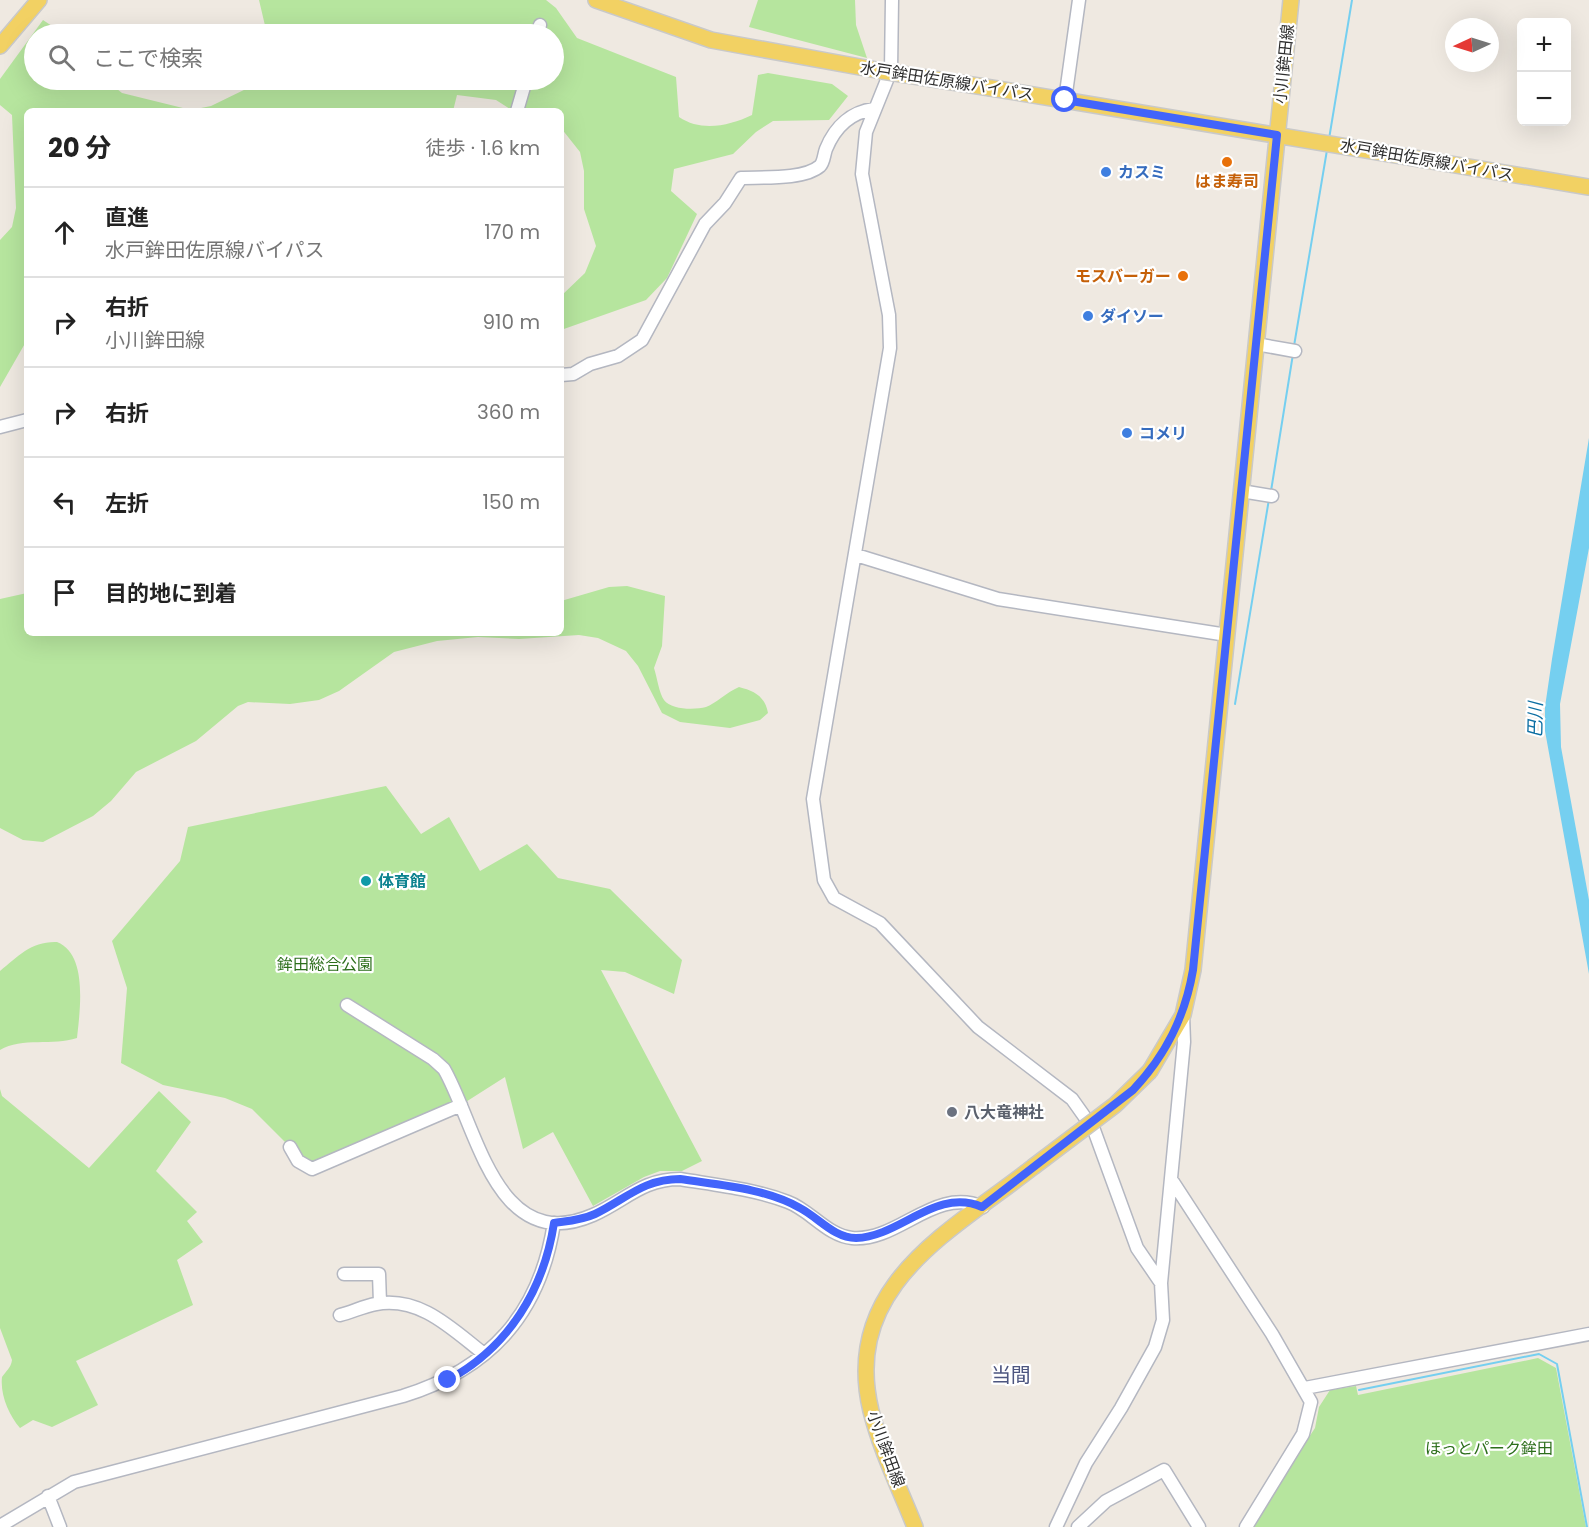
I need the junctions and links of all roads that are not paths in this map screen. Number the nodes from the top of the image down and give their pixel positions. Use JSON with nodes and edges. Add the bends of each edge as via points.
{"nodes":[{"id":1,"x":39,"y":0,"type":"edge"},
{"id":2,"x":596,"y":0,"type":"edge"},
{"id":3,"x":892,"y":0,"type":"edge"},
{"id":4,"x":1079,"y":0,"type":"edge"},
{"id":5,"x":1291,"y":0,"type":"edge"},
{"id":6,"x":0,"y":46,"type":"edge"},
{"id":7,"x":523,"y":90,"type":"edge"},
{"id":8,"x":1065,"y":100,"type":"junction"},
{"id":9,"x":519,"y":108,"type":"edge"},
{"id":10,"x":874,"y":109,"type":"junction"},
{"id":11,"x":1277,"y":135,"type":"junction"},
{"id":12,"x":1589,"y":187,"type":"edge"},
{"id":13,"x":1256,"y":344,"type":"junction"},
{"id":14,"x":1293,"y":351,"type":"dead end"},
{"id":15,"x":564,"y":375,"type":"edge"},
{"id":16,"x":24,"y":421,"type":"edge"},
{"id":17,"x":0,"y":427,"type":"edge"},
{"id":18,"x":1241,"y":491,"type":"junction"},
{"id":19,"x":1269,"y":496,"type":"dead end"},
{"id":20,"x":856,"y":555,"type":"junction"},
{"id":21,"x":1227,"y":635,"type":"junction"},
{"id":22,"x":347,"y":1005,"type":"dead end"},
{"id":23,"x":1183,"y":1015,"type":"junction"},
{"id":24,"x":461,"y":1105,"type":"junction"},
{"id":25,"x":290,"y":1146,"type":"dead end"},
{"id":26,"x":1173,"y":1182,"type":"junction"},
{"id":27,"x":982,"y":1207,"type":"junction"},
{"id":28,"x":554,"y":1223,"type":"junction"},
{"id":29,"x":344,"y":1274,"type":"dead end"},
{"id":30,"x":1161,"y":1283,"type":"junction"},
{"id":31,"x":380,"y":1303,"type":"junction"},
{"id":32,"x":340,"y":1315,"type":"dead end"},
{"id":33,"x":1589,"y":1334,"type":"edge"},
{"id":34,"x":484,"y":1354,"type":"junction"},
{"id":35,"x":1305,"y":1388,"type":"junction"},
{"id":36,"x":48,"y":1496,"type":"junction"},
{"id":37,"x":0,"y":1526,"type":"edge"},
{"id":38,"x":60,"y":1527,"type":"edge"},
{"id":39,"x":915,"y":1527,"type":"edge"},
{"id":40,"x":1056,"y":1527,"type":"edge"},
{"id":41,"x":1078,"y":1527,"type":"edge"},
{"id":42,"x":1199,"y":1527,"type":"edge"},
{"id":43,"x":1246,"y":1527,"type":"edge"}],
"edges":[{"from":1,"to":6,"type":"main road"},
{"from":2,"to":8,"type":"main road","name":"水戸鉾田佐原線バイパス","bridge":true,"via":[[711,40]]},
{"from":3,"to":10,"type":"street","via":[[891,70]]},
{"from":4,"to":8,"type":"street"},
{"from":5,"to":11,"type":"main road","name":"小川鉾田線"},
{"from":7,"to":9,"type":"street"},
{"from":8,"to":11,"type":"main road","name":"水戸鉾田佐原線バイパス"},
{"from":10,"to":15,"type":"street","via":[[859,111],[836,129],[821,165],[809,172],[741,178],[705,224],[642,340],[618,356]]},
{"from":10,"to":20,"type":"street","via":[[862,147],[862,174],[889,315],[890,348]]},
{"from":11,"to":12,"type":"main road","name":"水戸鉾田佐原線バイパス"},
{"from":11,"to":13,"type":"main road","name":"小川鉾田線"},
{"from":13,"to":14,"type":"street"},
{"from":13,"to":18,"type":"main road","name":"小川鉾田線"},
{"from":16,"to":17,"type":"street"},
{"from":18,"to":19,"type":"street"},
{"from":18,"to":21,"type":"main road","name":"小川鉾田線"},
{"from":20,"to":21,"type":"street","via":[[998,599]]},
{"from":20,"to":30,"type":"street","via":[[813,800],[824,880],[834,898],[880,923],[978,1027],[1078,1106],[1094,1130],[1137,1248]]},
{"from":21,"to":23,"type":"main road","name":"小川鉾田線","via":[[1193,970]]},
{"from":22,"to":24,"type":"street","via":[[434,1059],[444,1069]]},
{"from":23,"to":26,"type":"street"},
{"from":23,"to":27,"type":"main road","name":"小川鉾田線","bridge":true,"via":[[1150,1071],[1115,1105]]},
{"from":24,"to":25,"type":"street","via":[[312,1168],[298,1161]]},
{"from":24,"to":28,"type":"street","via":[[490,1173],[506,1197],[515,1207]]},
{"from":26,"to":30,"type":"street"},
{"from":26,"to":35,"type":"street"},
{"from":27,"to":28,"type":"street","via":[[964,1202],[940,1206],[878,1234],[851,1238],[802,1208],[769,1195],[665,1179],[650,1182],[585,1218]]},
{"from":27,"to":39,"type":"main road","name":"小川鉾田線","via":[[903,1272],[880,1306],[869,1341],[867,1380],[871,1410]]},
{"from":28,"to":34,"type":"street","via":[[534,1290],[508,1330]]},
{"from":29,"to":31,"type":"street","via":[[379,1274]]},
{"from":30,"to":40,"type":"street","via":[[1163,1320],[1155,1347],[1086,1463]]},
{"from":31,"to":32,"type":"street"},
{"from":31,"to":34,"type":"street","via":[[409,1304],[422,1309]]},
{"from":33,"to":35,"type":"street"},
{"from":34,"to":36,"type":"street","via":[[460,1373],[423,1389],[99,1474]]},
{"from":35,"to":43,"type":"street","via":[[1311,1402],[1303,1434]]},
{"from":36,"to":37,"type":"street"},
{"from":36,"to":38,"type":"street"},
{"from":41,"to":42,"type":"street","via":[[1106,1501],[1164,1470]]}]}
